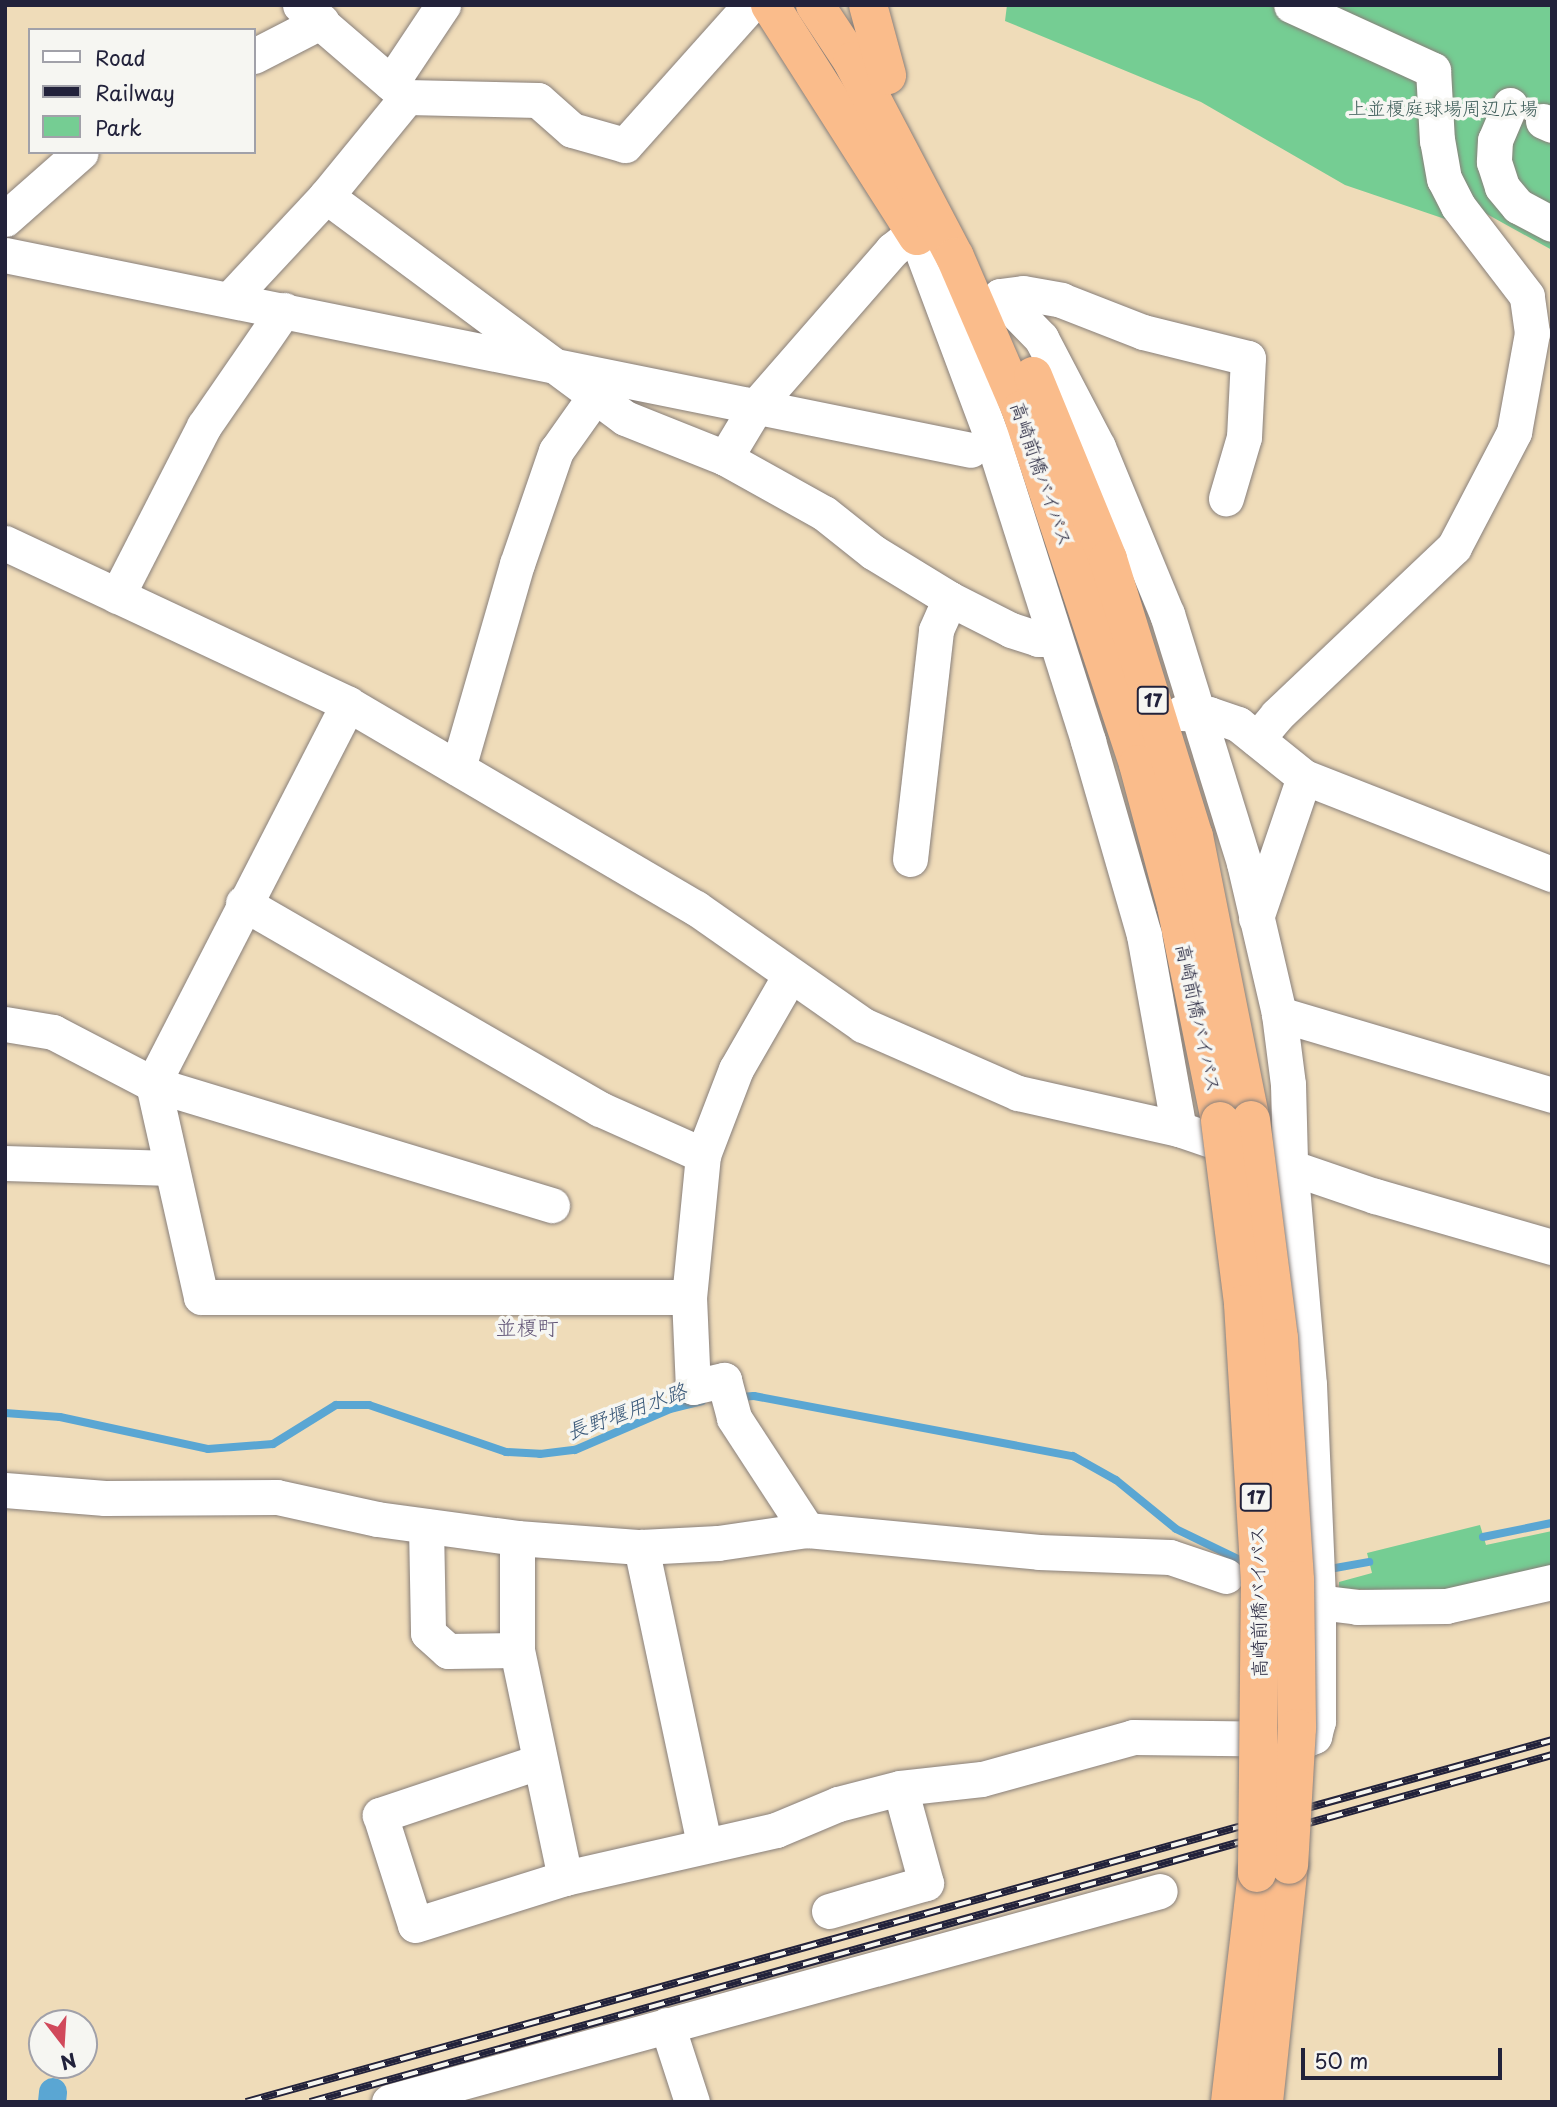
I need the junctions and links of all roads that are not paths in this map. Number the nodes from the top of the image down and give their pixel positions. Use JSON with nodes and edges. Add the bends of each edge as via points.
{"nodes":[{"id":1,"x":443,"y":5,"type":"edge"},
{"id":2,"x":750,"y":5,"type":"edge"},
{"id":3,"x":770,"y":5,"type":"edge"},
{"id":4,"x":809,"y":5,"type":"edge"},
{"id":5,"x":814,"y":5,"type":"edge"},
{"id":6,"x":847,"y":5,"type":"edge"},
{"id":7,"x":868,"y":5,"type":"edge"},
{"id":8,"x":1291,"y":5,"type":"edge"},
{"id":9,"x":311,"y":13,"type":"edge"},
{"id":10,"x":256,"y":54,"type":"edge"},
{"id":11,"x":887,"y":75,"type":"junction"},
{"id":12,"x":399,"y":90,"type":"junction"},
{"id":13,"x":1510,"y":105,"type":"dead end"},
{"id":14,"x":79,"y":154,"type":"edge"},
{"id":15,"x":326,"y":196,"type":"junction"},
{"id":16,"x":5,"y":219,"type":"edge"},
{"id":17,"x":1552,"y":224,"type":"edge"},
{"id":18,"x":915,"y":232,"type":"junction"},
{"id":19,"x":5,"y":255,"type":"edge"},
{"id":20,"x":1000,"y":296,"type":"junction"},
{"id":21,"x":230,"y":299,"type":"junction"},
{"id":22,"x":284,"y":310,"type":"junction"},
{"id":23,"x":547,"y":361,"type":"junction"},
{"id":24,"x":595,"y":396,"type":"junction"},
{"id":25,"x":757,"y":405,"type":"junction"},
{"id":26,"x":971,"y":450,"type":"dead end"},
{"id":27,"x":725,"y":458,"type":"junction"},
{"id":28,"x":1047,"y":490,"type":"junction"},
{"id":29,"x":1226,"y":498,"type":"dead end"},
{"id":30,"x":5,"y":543,"type":"edge"},
{"id":31,"x":117,"y":596,"type":"junction"},
{"id":32,"x":950,"y":600,"type":"junction"},
{"id":33,"x":1055,"y":639,"type":"junction"},
{"id":34,"x":348,"y":704,"type":"junction"},
{"id":35,"x":1189,"y":714,"type":"junction"},
{"id":36,"x":1258,"y":739,"type":"junction"},
{"id":37,"x":458,"y":768,"type":"junction"},
{"id":38,"x":1304,"y":777,"type":"junction"},
{"id":39,"x":910,"y":859,"type":"dead end"},
{"id":40,"x":1552,"y":874,"type":"edge"},
{"id":41,"x":243,"y":904,"type":"junction"},
{"id":42,"x":1256,"y":918,"type":"junction"},
{"id":43,"x":789,"y":977,"type":"junction"},
{"id":44,"x":1279,"y":1014,"type":"junction"},
{"id":45,"x":5,"y":1024,"type":"edge"},
{"id":46,"x":153,"y":1084,"type":"junction"},
{"id":47,"x":1552,"y":1095,"type":"edge"},
{"id":48,"x":1236,"y":1121,"type":"junction"},
{"id":49,"x":1180,"y":1129,"type":"junction"},
{"id":50,"x":703,"y":1155,"type":"junction"},
{"id":51,"x":5,"y":1163,"type":"edge"},
{"id":52,"x":1290,"y":1163,"type":"junction"},
{"id":53,"x":171,"y":1168,"type":"junction"},
{"id":54,"x":552,"y":1205,"type":"dead end"},
{"id":55,"x":1552,"y":1247,"type":"edge"},
{"id":56,"x":689,"y":1297,"type":"junction"},
{"id":57,"x":5,"y":1490,"type":"edge"},
{"id":58,"x":426,"y":1526,"type":"junction"},
{"id":59,"x":807,"y":1530,"type":"junction"},
{"id":60,"x":517,"y":1538,"type":"junction"},
{"id":61,"x":641,"y":1547,"type":"junction"},
{"id":62,"x":1226,"y":1576,"type":"dead end"},
{"id":63,"x":1318,"y":1582,"type":"junction"},
{"id":64,"x":1552,"y":1582,"type":"edge"},
{"id":65,"x":517,"y":1650,"type":"junction"},
{"id":66,"x":538,"y":1762,"type":"junction"},
{"id":67,"x":900,"y":1787,"type":"junction"},
{"id":68,"x":704,"y":1843,"type":"junction"},
{"id":69,"x":1273,"y":1869,"type":"junction"},
{"id":70,"x":565,"y":1878,"type":"junction"},
{"id":71,"x":1160,"y":1891,"type":"dead end"},
{"id":72,"x":829,"y":1911,"type":"dead end"},
{"id":73,"x":667,"y":2025,"type":"junction"},
{"id":74,"x":389,"y":2102,"type":"edge"},
{"id":75,"x":692,"y":2102,"type":"edge"},
{"id":76,"x":1230,"y":2102,"type":"edge"},
{"id":77,"x":1264,"y":2102,"type":"edge"}],
"edges":[{"from":1,"to":12,"type":"street"},
{"from":2,"to":12,"type":"street","via":[[625,145],[572,130],[538,100]]},
{"from":3,"to":18,"type":"highway","number":"17"},
{"from":4,"to":18,"type":"highway","via":[[888,161]]},
{"from":5,"to":28,"type":"highway","name":"高崎前橋バイパス","number":"17","via":[[852,61],[955,257],[1021,410]]},
{"from":6,"to":11,"type":"highway","name":"高崎前橋バイパス","number":"17"},
{"from":7,"to":11,"type":"highway","number":"17"},
{"from":8,"to":36,"type":"street","via":[[1433,70],[1444,179],[1458,206],[1527,296],[1532,332],[1514,432],[1454,547],[1277,715]]},
{"from":9,"to":10,"type":"street"},
{"from":9,"to":12,"type":"street"},
{"from":11,"to":20,"type":"highway","name":"高崎前橋バイパス","number":"17"},
{"from":12,"to":15,"type":"street"},
{"from":13,"to":17,"type":"street","via":[[1495,140],[1494,162],[1502,187],[1518,206]]},
{"from":14,"to":16,"type":"street"},
{"from":15,"to":21,"type":"street"},
{"from":15,"to":23,"type":"street"},
{"from":18,"to":25,"type":"street","via":[[892,250]]},
{"from":18,"to":28,"type":"highway","number":"17"},
{"from":18,"to":33,"type":"street","via":[[992,438]]},
{"from":19,"to":21,"type":"street"},
{"from":20,"to":29,"type":"street","via":[[1023,293],[1061,300],[1143,332],[1248,358],[1244,437]]},
{"from":20,"to":35,"type":"street","via":[[1041,338],[1098,447],[1167,614]]},
{"from":20,"to":48,"type":"highway","name":"高崎前橋バイパス","number":"17","via":[[1093,520],[1138,649],[1194,836]]},
{"from":21,"to":22,"type":"street"},
{"from":22,"to":23,"type":"street"},
{"from":22,"to":31,"type":"street","via":[[204,426]]},
{"from":23,"to":24,"type":"street"},
{"from":23,"to":25,"type":"street"},
{"from":24,"to":27,"type":"street","via":[[625,418]]},
{"from":24,"to":37,"type":"street","via":[[556,451],[517,564]]},
{"from":25,"to":26,"type":"street"},
{"from":25,"to":27,"type":"street"},
{"from":27,"to":32,"type":"street","via":[[824,513],[873,552]]},
{"from":28,"to":48,"type":"highway","name":"高崎前橋バイパス","number":"17","via":[[1138,764]]},
{"from":30,"to":31,"type":"street"},
{"from":31,"to":34,"type":"street"},
{"from":32,"to":33,"type":"street","via":[[1011,630]]},
{"from":32,"to":39,"type":"street","via":[[936,631]]},
{"from":33,"to":49,"type":"street","via":[[1100,737],[1144,934]]},
{"from":34,"to":37,"type":"street"},
{"from":34,"to":41,"type":"street"},
{"from":35,"to":36,"type":"street","via":[[1238,724]]},
{"from":35,"to":42,"type":"street"},
{"from":36,"to":38,"type":"street"},
{"from":37,"to":43,"type":"street","via":[[696,908]]},
{"from":38,"to":40,"type":"street"},
{"from":38,"to":42,"type":"street"},
{"from":41,"to":46,"type":"street"},
{"from":41,"to":50,"type":"street","via":[[600,1109]]},
{"from":42,"to":44,"type":"street"},
{"from":43,"to":49,"type":"street","via":[[863,1025],[1018,1093]]},
{"from":43,"to":50,"type":"street","via":[[736,1069]]},
{"from":44,"to":47,"type":"street"},
{"from":44,"to":52,"type":"street","via":[[1288,1084]]},
{"from":45,"to":46,"type":"street","via":[[53,1032]]},
{"from":46,"to":53,"type":"street"},
{"from":46,"to":54,"type":"street"},
{"from":48,"to":69,"type":"highway","name":"高崎前橋バイパス","number":"17","bridge":true},
{"from":49,"to":52,"type":"street"},
{"from":50,"to":56,"type":"street"},
{"from":51,"to":53,"type":"street"},
{"from":52,"to":55,"type":"street","via":[[1375,1196]]},
{"from":52,"to":63,"type":"street","via":[[1309,1384]]},
{"from":53,"to":56,"type":"street","via":[[201,1297]]},
{"from":56,"to":59,"type":"street","via":[[719,1394]]},
{"from":57,"to":58,"type":"street","via":[[105,1498],[277,1497]]},
{"from":58,"to":60,"type":"street"},
{"from":58,"to":65,"type":"street","via":[[428,1633],[448,1651]]},
{"from":59,"to":61,"type":"street","via":[[718,1543]]},
{"from":59,"to":62,"type":"street","via":[[1039,1552],[1170,1557]]},
{"from":60,"to":61,"type":"street"},
{"from":60,"to":65,"type":"street"},
{"from":61,"to":68,"type":"street"},
{"from":63,"to":64,"type":"street","via":[[1357,1607],[1446,1606]]},
{"from":63,"to":67,"type":"street","via":[[1318,1721],[1314,1736],[1307,1740],[1133,1737],[982,1779]]},
{"from":65,"to":66,"type":"street"},
{"from":66,"to":70,"type":"street"},
{"from":66,"to":70,"type":"street","via":[[380,1815],[415,1926]]},
{"from":67,"to":68,"type":"street","via":[[838,1804],[776,1830]]},
{"from":67,"to":72,"type":"street","via":[[926,1883]]},
{"from":68,"to":70,"type":"street"},
{"from":69,"to":76,"type":"highway","name":"高崎前橋バイパス","number":"17"},
{"from":69,"to":77,"type":"highway","name":"高崎前橋バイパス","number":"17"},
{"from":71,"to":73,"type":"street"},
{"from":73,"to":74,"type":"street"},
{"from":73,"to":75,"type":"street"}]}
